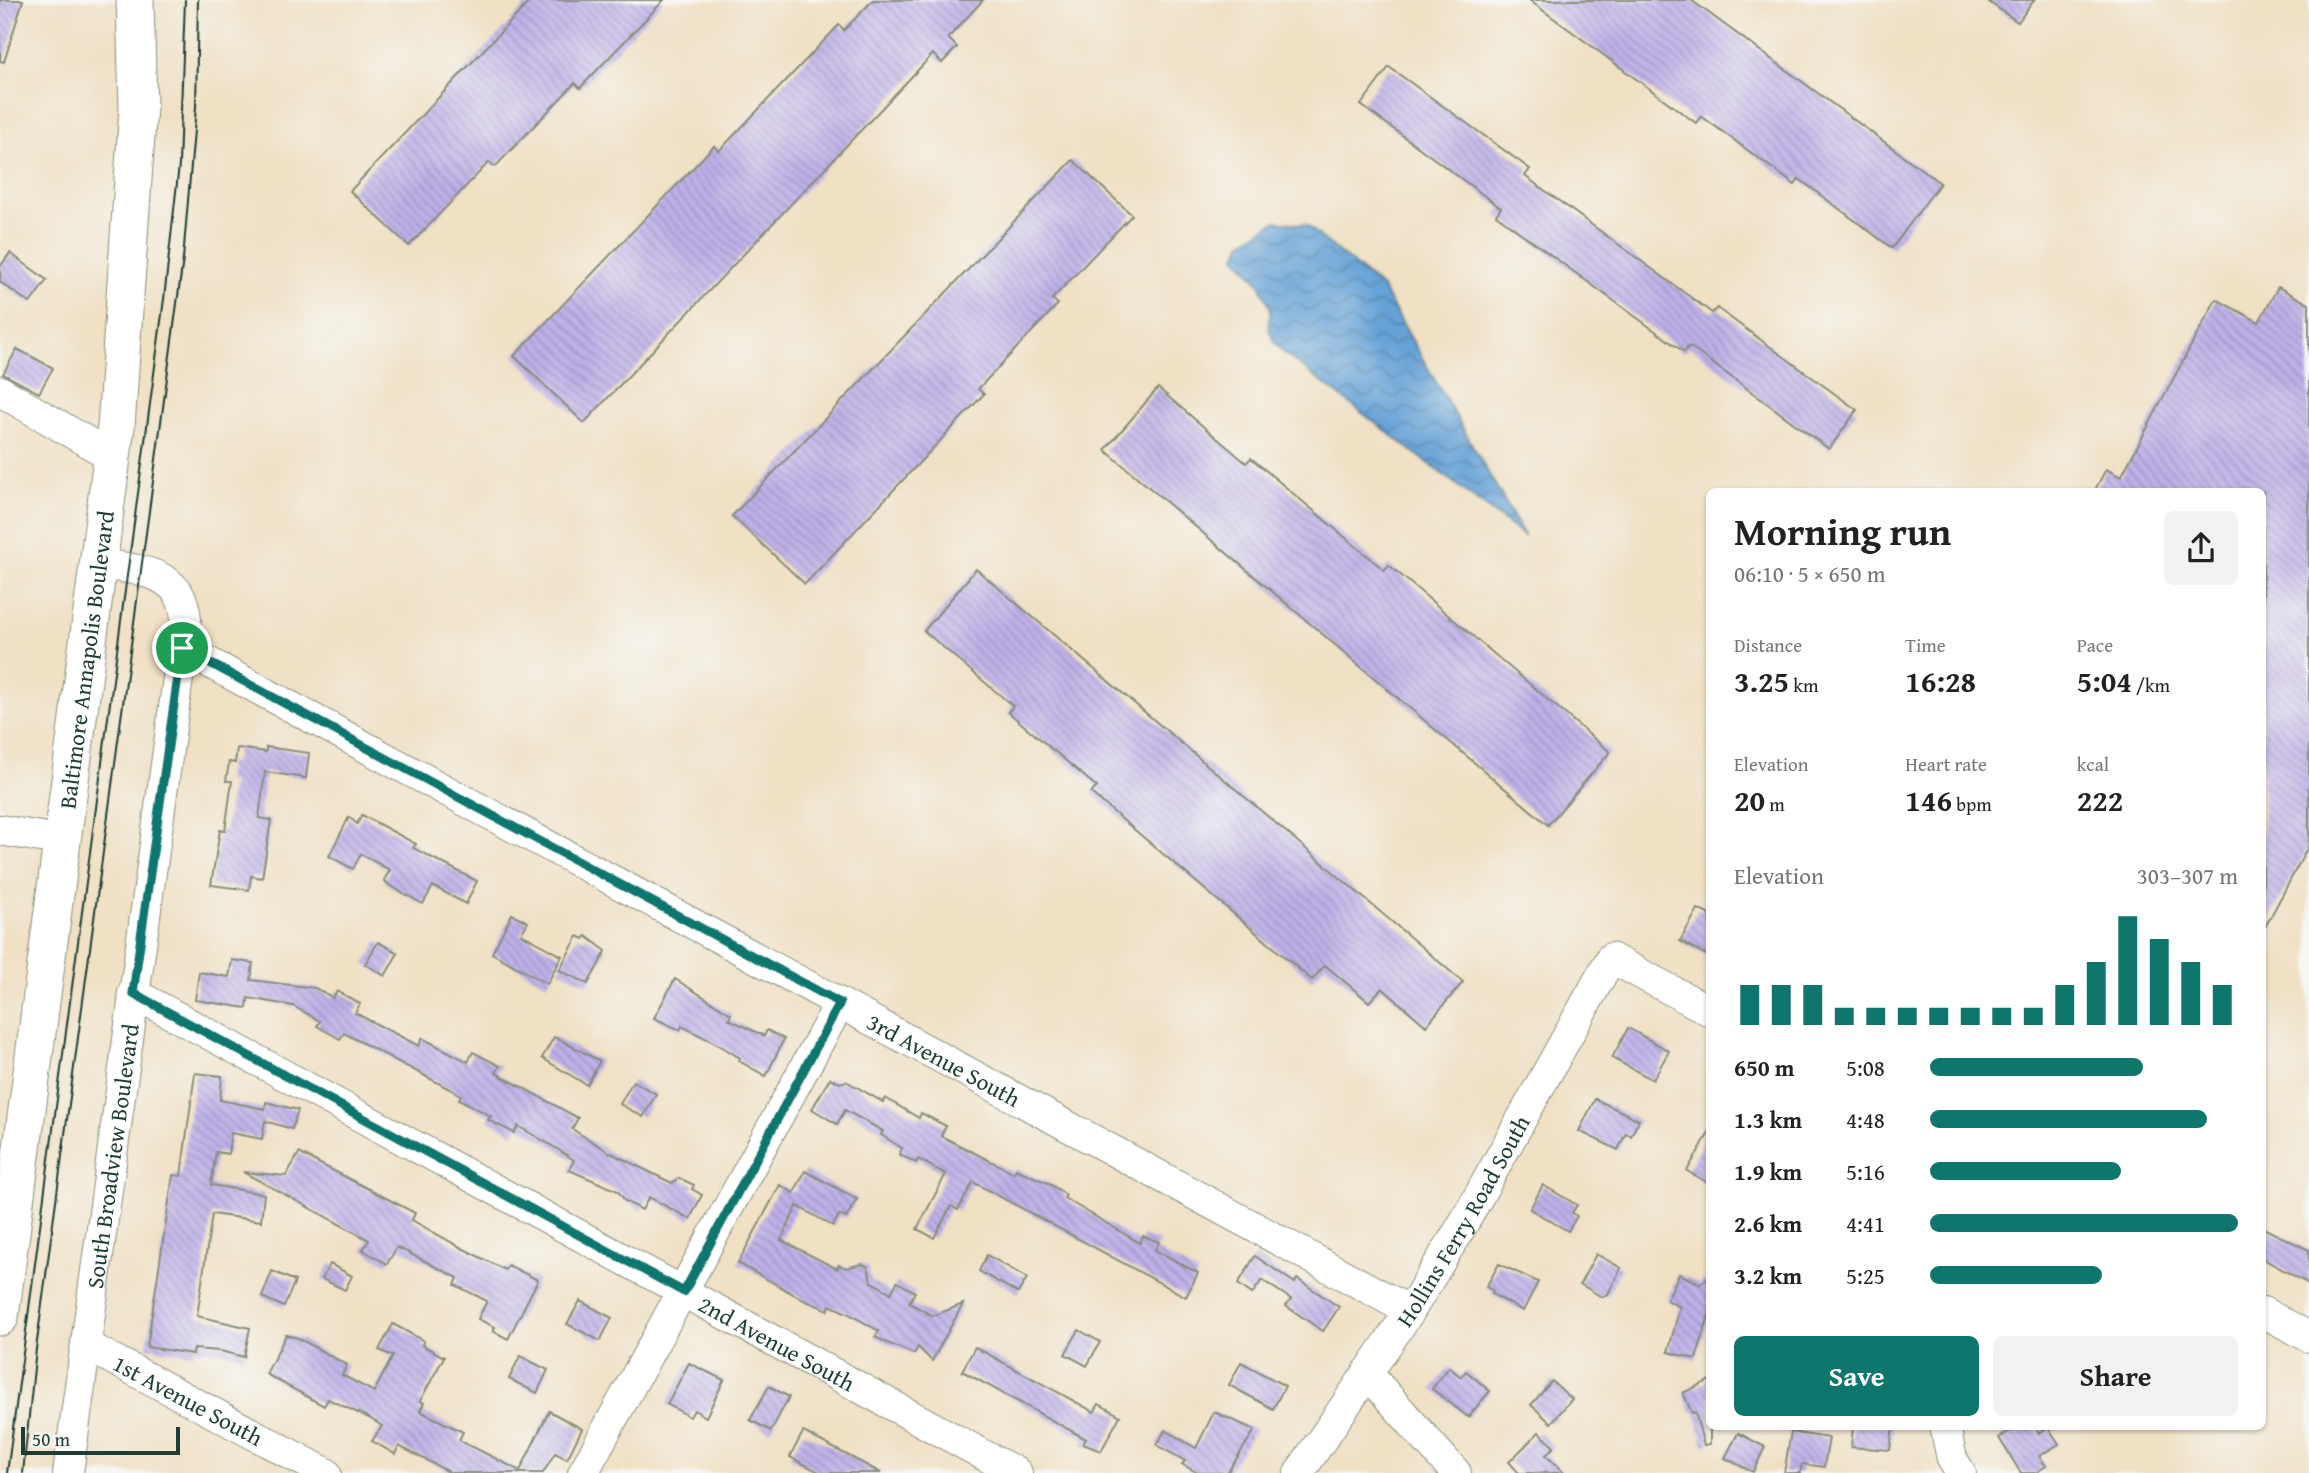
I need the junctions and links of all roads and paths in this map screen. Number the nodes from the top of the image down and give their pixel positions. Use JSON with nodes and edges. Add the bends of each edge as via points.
{"nodes":[{"id":1,"x":135,"y":0,"type":"edge"},
{"id":2,"x":0,"y":391,"type":"edge"},
{"id":3,"x":113,"y":457,"type":"junction"},
{"id":4,"x":100,"y":564,"type":"junction"},
{"id":5,"x":182,"y":648,"type":"junction"},
{"id":6,"x":0,"y":830,"type":"edge"},
{"id":7,"x":64,"y":841,"type":"junction"},
{"id":8,"x":133,"y":993,"type":"junction"},
{"id":9,"x":840,"y":1003,"type":"junction"},
{"id":10,"x":1706,"y":1009,"type":"edge"},
{"id":11,"x":684,"y":1292,"type":"junction"},
{"id":12,"x":1410,"y":1311,"type":"junction"},
{"id":13,"x":2266,"y":1314,"type":"edge"},
{"id":14,"x":0,"y":1317,"type":"edge"},
{"id":15,"x":2309,"y":1337,"type":"edge"},
{"id":16,"x":86,"y":1345,"type":"junction"},
{"id":17,"x":1367,"y":1373,"type":"junction"},
{"id":18,"x":1946,"y":1430,"type":"edge"},
{"id":19,"x":68,"y":1473,"type":"edge"},
{"id":20,"x":326,"y":1473,"type":"edge"},
{"id":21,"x":583,"y":1473,"type":"edge"},
{"id":22,"x":1017,"y":1473,"type":"edge"},
{"id":23,"x":1299,"y":1473,"type":"edge"},
{"id":24,"x":1456,"y":1473,"type":"edge"},
{"id":25,"x":1961,"y":1473,"type":"edge"}],
"edges":[{"from":1,"to":3,"type":"main road","name":"Baltimore Annapolis Boulevard","via":[[138,107]]},
{"from":2,"to":3,"type":"street"},
{"from":3,"to":4,"type":"main road","name":"Baltimore Annapolis Boulevard"},
{"from":4,"to":5,"type":"street","name":"South Broadview Boulevard","via":[[141,570],[171,584],[184,604]]},
{"from":4,"to":7,"type":"main road","name":"Baltimore Annapolis Boulevard"},
{"from":5,"to":8,"type":"street","name":"South Broadview Boulevard"},
{"from":5,"to":9,"type":"street","name":"3rd Avenue South"},
{"from":6,"to":7,"type":"street"},
{"from":7,"to":14,"type":"main road","name":"Baltimore Annapolis Boulevard"},
{"from":8,"to":11,"type":"street","name":"2nd Avenue South"},
{"from":8,"to":16,"type":"street","name":"South Broadview Boulevard"},
{"from":9,"to":11,"type":"street"},
{"from":9,"to":12,"type":"street","name":"3rd Avenue South"},
{"from":10,"to":12,"type":"street","name":"Hollins Ferry Road South","via":[[1611,958]]},
{"from":11,"to":21,"type":"street"},
{"from":11,"to":22,"type":"street","name":"2nd Avenue South"},
{"from":12,"to":17,"type":"street","name":"Hollins Ferry Road South"},
{"from":13,"to":15,"type":"street"},
{"from":16,"to":19,"type":"street","name":"South Broadview Boulevard"},
{"from":16,"to":20,"type":"street","name":"1st Avenue South"},
{"from":17,"to":23,"type":"street","name":"Hollins Ferry Road South"},
{"from":17,"to":24,"type":"street"},
{"from":18,"to":25,"type":"street","via":[[1952,1458]]}]}
